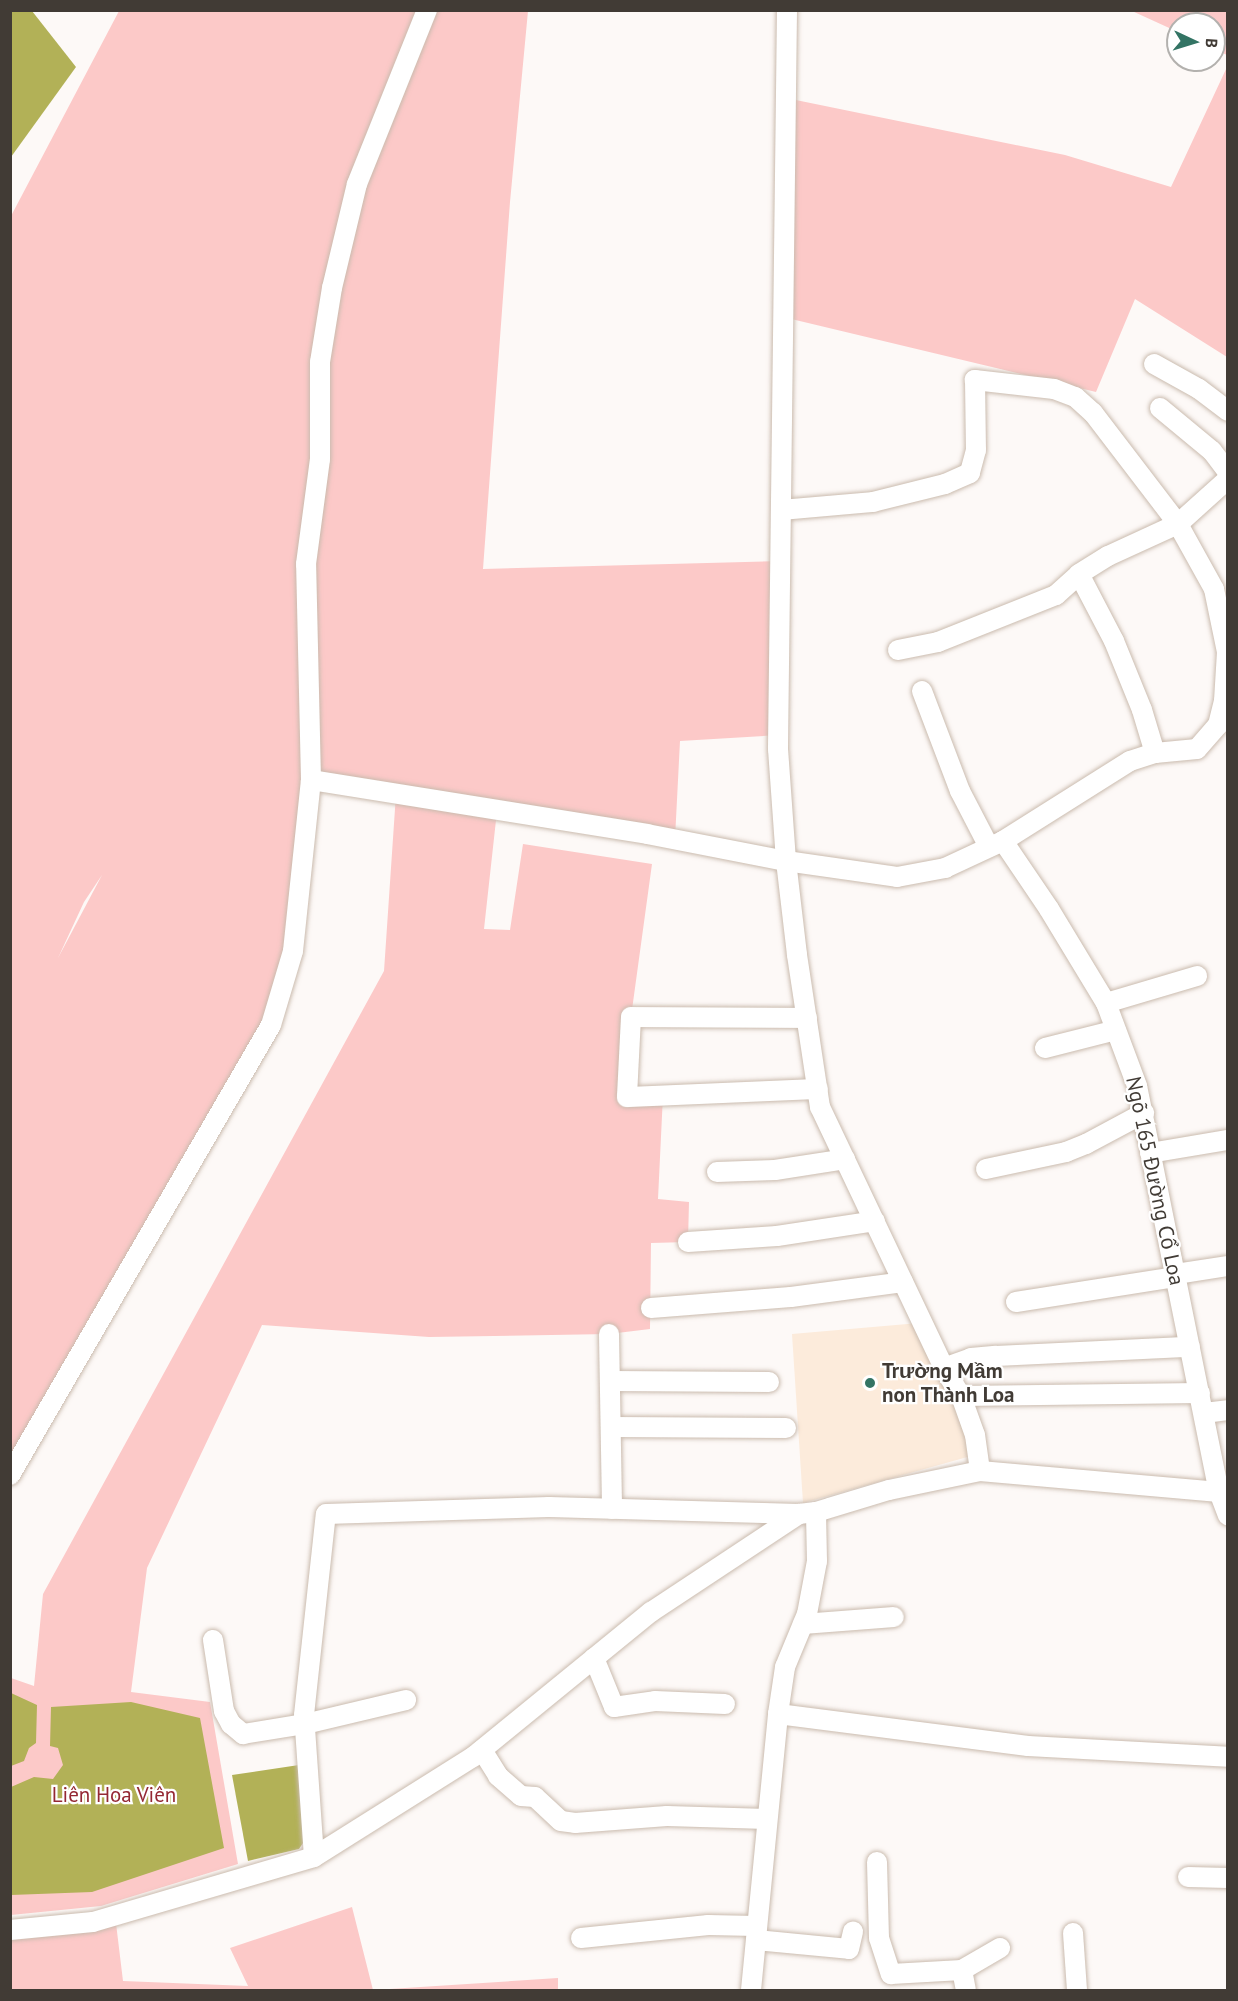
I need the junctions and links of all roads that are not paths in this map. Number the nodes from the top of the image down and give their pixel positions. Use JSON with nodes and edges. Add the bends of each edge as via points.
{"nodes":[{"id":1,"x":427,"y":10,"type":"edge"},
{"id":2,"x":787,"y":10,"type":"edge"},
{"id":3,"x":1154,"y":364,"type":"dead end"},
{"id":4,"x":1160,"y":408,"type":"dead end"},
{"id":5,"x":1227,"y":411,"type":"edge"},
{"id":6,"x":1227,"y":472,"type":"edge"},
{"id":7,"x":1227,"y":479,"type":"edge"},
{"id":8,"x":782,"y":510,"type":"junction"},
{"id":9,"x":1178,"y":524,"type":"junction"},
{"id":10,"x":1079,"y":574,"type":"junction"},
{"id":11,"x":898,"y":650,"type":"dead end"},
{"id":12,"x":922,"y":691,"type":"dead end"},
{"id":13,"x":1222,"y":727,"type":"edge"},
{"id":14,"x":1155,"y":753,"type":"junction"},
{"id":15,"x":311,"y":780,"type":"junction"},
{"id":16,"x":996,"y":844,"type":"junction"},
{"id":17,"x":786,"y":861,"type":"junction"},
{"id":18,"x":1197,"y":976,"type":"dead end"},
{"id":19,"x":1106,"y":1003,"type":"junction"},
{"id":20,"x":807,"y":1018,"type":"junction"},
{"id":21,"x":1116,"y":1030,"type":"junction"},
{"id":22,"x":1046,"y":1048,"type":"dead end"},
{"id":23,"x":818,"y":1089,"type":"junction"},
{"id":24,"x":1144,"y":1113,"type":"junction"},
{"id":25,"x":1227,"y":1140,"type":"edge"},
{"id":26,"x":1150,"y":1153,"type":"junction"},
{"id":27,"x":845,"y":1159,"type":"junction"},
{"id":28,"x":986,"y":1169,"type":"dead end"},
{"id":29,"x":717,"y":1172,"type":"dead end"},
{"id":30,"x":874,"y":1221,"type":"junction"},
{"id":31,"x":688,"y":1242,"type":"dead end"},
{"id":32,"x":1227,"y":1266,"type":"edge"},
{"id":33,"x":1176,"y":1275,"type":"junction"},
{"id":34,"x":903,"y":1282,"type":"junction"},
{"id":35,"x":1016,"y":1302,"type":"dead end"},
{"id":36,"x":651,"y":1308,"type":"dead end"},
{"id":37,"x":609,"y":1334,"type":"dead end"},
{"id":38,"x":1190,"y":1347,"type":"junction"},
{"id":39,"x":944,"y":1368,"type":"junction"},
{"id":40,"x":610,"y":1381,"type":"junction"},
{"id":41,"x":769,"y":1383,"type":"dead end"},
{"id":42,"x":1200,"y":1393,"type":"junction"},
{"id":43,"x":961,"y":1396,"type":"junction"},
{"id":44,"x":1227,"y":1410,"type":"edge"},
{"id":45,"x":1204,"y":1413,"type":"junction"},
{"id":46,"x":611,"y":1426,"type":"junction"},
{"id":47,"x":786,"y":1428,"type":"dead end"},
{"id":48,"x":980,"y":1471,"type":"junction"},
{"id":49,"x":10,"y":1475,"type":"edge"},
{"id":50,"x":1219,"y":1492,"type":"junction"},
{"id":51,"x":612,"y":1509,"type":"junction"},
{"id":52,"x":807,"y":1513,"type":"junction"},
{"id":53,"x":1227,"y":1515,"type":"edge"},
{"id":54,"x":894,"y":1617,"type":"dead end"},
{"id":55,"x":803,"y":1624,"type":"junction"},
{"id":56,"x":213,"y":1641,"type":"dead end"},
{"id":57,"x":594,"y":1658,"type":"junction"},
{"id":58,"x":406,"y":1700,"type":"dead end"},
{"id":59,"x":725,"y":1704,"type":"dead end"},
{"id":60,"x":778,"y":1714,"type":"junction"},
{"id":61,"x":305,"y":1724,"type":"junction"},
{"id":62,"x":482,"y":1750,"type":"junction"},
{"id":63,"x":1227,"y":1757,"type":"edge"},
{"id":64,"x":767,"y":1819,"type":"junction"},
{"id":65,"x":314,"y":1857,"type":"junction"},
{"id":66,"x":877,"y":1862,"type":"dead end"},
{"id":67,"x":1188,"y":1876,"type":"dead end"},
{"id":68,"x":1227,"y":1878,"type":"edge"},
{"id":69,"x":10,"y":1930,"type":"edge"},
{"id":70,"x":853,"y":1931,"type":"dead end"},
{"id":71,"x":756,"y":1933,"type":"junction"},
{"id":72,"x":1073,"y":1933,"type":"dead end"},
{"id":73,"x":581,"y":1938,"type":"dead end"},
{"id":74,"x":1000,"y":1948,"type":"dead end"},
{"id":75,"x":962,"y":1970,"type":"junction"},
{"id":76,"x":751,"y":1990,"type":"edge"},
{"id":77,"x":966,"y":1990,"type":"edge"},
{"id":78,"x":1077,"y":1990,"type":"edge"}],
"edges":[{"from":1,"to":15,"type":"street","via":[[357,184],[332,288],[320,362],[320,459],[306,564]]},
{"from":2,"to":8,"type":"street"},
{"from":3,"to":5,"type":"street","via":[[1199,388]]},
{"from":4,"to":6,"type":"street","via":[[1212,451]]},
{"from":7,"to":9,"type":"street"},
{"from":8,"to":9,"type":"street","via":[[883,501],[970,473],[976,450],[975,380],[1054,389],[1075,397],[1093,413]]},
{"from":8,"to":17,"type":"street","via":[[778,749]]},
{"from":9,"to":10,"type":"street"},
{"from":9,"to":13,"type":"street","via":[[1214,589],[1227,652]]},
{"from":10,"to":11,"type":"street","via":[[1056,596],[938,642]]},
{"from":10,"to":14,"type":"street","via":[[1114,641]]},
{"from":12,"to":16,"type":"street","name":"Ngõ 165 Đường Cổ Loa","via":[[960,791]]},
{"from":13,"to":14,"type":"street","via":[[1197,749]]},
{"from":14,"to":16,"type":"street","via":[[1130,761]]},
{"from":15,"to":17,"type":"street","via":[[647,834]]},
{"from":15,"to":49,"type":"street","via":[[293,951],[271,1025]]},
{"from":16,"to":17,"type":"street","via":[[945,868],[897,877]]},
{"from":16,"to":19,"type":"street","name":"Ngõ 165 Đường Cổ Loa","via":[[1049,909]]},
{"from":17,"to":20,"type":"street"},
{"from":18,"to":19,"type":"street"},
{"from":19,"to":21,"type":"street","name":"Ngõ 165 Đường Cổ Loa"},
{"from":20,"to":23,"type":"street"},
{"from":20,"to":23,"type":"street","via":[[631,1017],[627,1097]]},
{"from":21,"to":22,"type":"street"},
{"from":21,"to":24,"type":"street","name":"Ngõ 165 Đường Cổ Loa"},
{"from":23,"to":27,"type":"street","via":[[820,1107]]},
{"from":24,"to":26,"type":"street","name":"Ngõ 165 Đường Cổ Loa"},
{"from":24,"to":28,"type":"street","via":[[1066,1152]]},
{"from":25,"to":26,"type":"street"},
{"from":26,"to":33,"type":"street","name":"Ngõ 165 Đường Cổ Loa"},
{"from":27,"to":29,"type":"street","via":[[775,1170]]},
{"from":27,"to":30,"type":"street"},
{"from":30,"to":31,"type":"street","via":[[777,1236]]},
{"from":30,"to":34,"type":"street"},
{"from":32,"to":33,"type":"street"},
{"from":33,"to":35,"type":"street"},
{"from":33,"to":38,"type":"street","name":"Ngõ 165 Đường Cổ Loa"},
{"from":34,"to":36,"type":"street","via":[[791,1297]]},
{"from":34,"to":39,"type":"street"},
{"from":37,"to":40,"type":"street"},
{"from":38,"to":39,"type":"street","via":[[971,1358]]},
{"from":38,"to":42,"type":"street","name":"Ngõ 165 Đường Cổ Loa"},
{"from":39,"to":43,"type":"street"},
{"from":40,"to":41,"type":"street"},
{"from":40,"to":46,"type":"street"},
{"from":42,"to":43,"type":"street"},
{"from":42,"to":45,"type":"street","name":"Ngõ 165 Đường Cổ Loa"},
{"from":43,"to":48,"type":"street","via":[[975,1435]]},
{"from":44,"to":45,"type":"street"},
{"from":45,"to":50,"type":"street","name":"Ngõ 165 Đường Cổ Loa"},
{"from":46,"to":47,"type":"street"},
{"from":46,"to":51,"type":"street"},
{"from":48,"to":50,"type":"street"},
{"from":48,"to":52,"type":"street","via":[[889,1490]]},
{"from":50,"to":53,"type":"street","name":"Ngõ 165 Đường Cổ Loa"},
{"from":51,"to":52,"type":"street"},
{"from":51,"to":61,"type":"street","via":[[326,1514]]},
{"from":52,"to":55,"type":"street","via":[[818,1561]]},
{"from":52,"to":57,"type":"street","via":[[651,1612]]},
{"from":54,"to":55,"type":"street"},
{"from":55,"to":60,"type":"street","via":[[785,1667]]},
{"from":56,"to":61,"type":"street","via":[[222,1702],[231,1724],[243,1734]]},
{"from":57,"to":59,"type":"street","via":[[614,1707],[655,1701]]},
{"from":57,"to":62,"type":"street"},
{"from":58,"to":61,"type":"street"},
{"from":60,"to":63,"type":"street","via":[[1028,1746]]},
{"from":60,"to":64,"type":"street"},
{"from":61,"to":65,"type":"street"},
{"from":62,"to":64,"type":"street","via":[[498,1776],[521,1796],[535,1797],[561,1821],[667,1816]]},
{"from":62,"to":65,"type":"street"},
{"from":64,"to":71,"type":"street"},
{"from":65,"to":69,"type":"street","via":[[93,1922]]},
{"from":66,"to":75,"type":"street","via":[[879,1938],[891,1974]]},
{"from":67,"to":68,"type":"street"},
{"from":70,"to":71,"type":"street","via":[[849,1949]]},
{"from":71,"to":73,"type":"street","via":[[708,1925]]},
{"from":71,"to":76,"type":"street"},
{"from":72,"to":78,"type":"street"},
{"from":74,"to":75,"type":"street"},
{"from":75,"to":77,"type":"street"}]}
